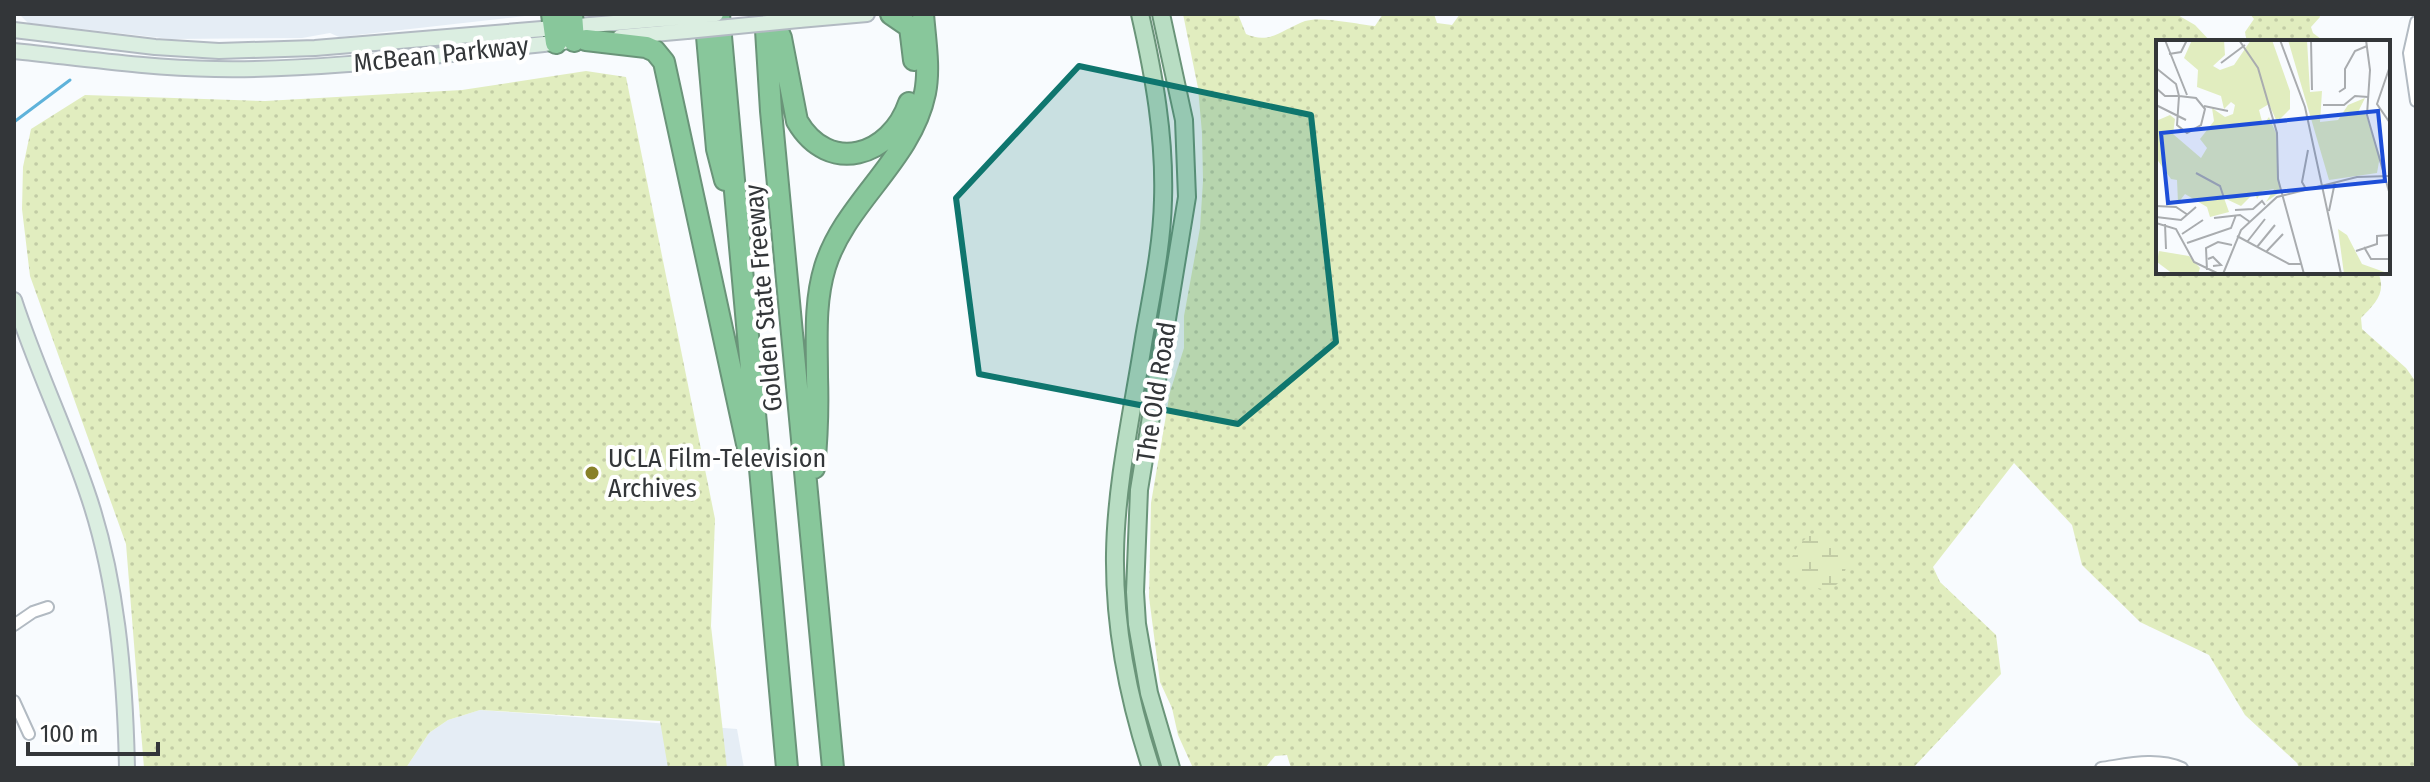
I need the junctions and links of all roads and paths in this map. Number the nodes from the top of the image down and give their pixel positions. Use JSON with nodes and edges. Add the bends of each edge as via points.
{"nodes":[{"id":1,"x":718,"y":14,"type":"edge"},
{"id":2,"x":768,"y":14,"type":"edge"},
{"id":3,"x":867,"y":14,"type":"edge"},
{"id":4,"x":891,"y":14,"type":"edge"},
{"id":5,"x":923,"y":14,"type":"edge"},
{"id":6,"x":1140,"y":14,"type":"edge"},
{"id":7,"x":1161,"y":14,"type":"edge"},
{"id":8,"x":693,"y":21,"type":"edge"},
{"id":9,"x":2416,"y":22,"type":"edge"},
{"id":10,"x":14,"y":30,"type":"edge"},
{"id":11,"x":567,"y":30,"type":"edge"},
{"id":12,"x":315,"y":48,"type":"junction"},
{"id":13,"x":14,"y":51,"type":"edge"},
{"id":14,"x":264,"y":68,"type":"junction"},
{"id":15,"x":2416,"y":101,"type":"edge"},
{"id":16,"x":741,"y":245,"type":"junction"},
{"id":17,"x":14,"y":300,"type":"edge"},
{"id":18,"x":809,"y":520,"type":"junction"},
{"id":19,"x":765,"y":525,"type":"junction"},
{"id":20,"x":48,"y":607,"type":"dead end"},
{"id":21,"x":14,"y":625,"type":"edge"},
{"id":22,"x":14,"y":701,"type":"edge"},
{"id":23,"x":29,"y":734,"type":"dead end"},
{"id":24,"x":127,"y":768,"type":"edge"},
{"id":25,"x":787,"y":768,"type":"edge"},
{"id":26,"x":833,"y":768,"type":"edge"},
{"id":27,"x":1151,"y":768,"type":"edge"},
{"id":28,"x":1171,"y":768,"type":"edge"},
{"id":29,"x":2101,"y":768,"type":"edge"},
{"id":30,"x":2182,"y":768,"type":"edge"}],
"edges":[{"from":1,"to":8,"type":"main road","name":"McBean Parkway","bridge":true},
{"from":1,"to":16,"type":"highway","name":"Golden State Freeway"},
{"from":2,"to":4,"type":"highway","via":[[781,38],[797,121],[820,146],[850,153],[869,150],[889,137],[911,99],[910,27]]},
{"from":2,"to":18,"type":"highway","name":"Golden State Freeway","via":[[771,111]]},
{"from":3,"to":8,"type":"main road","name":"McBean Parkway","bridge":true},
{"from":5,"to":18,"type":"highway","via":[[927,82],[916,122],[845,224],[820,287],[818,424]]},
{"from":6,"to":27,"type":"main road","name":"The Old Road","via":[[1159,114],[1163,202],[1121,481],[1115,567],[1122,659]]},
{"from":7,"to":28,"type":"main road","name":"The Old Road","via":[[1184,120],[1187,197],[1139,490],[1135,592],[1144,668]]},
{"from":8,"to":11,"type":"main road","name":"McBean Parkway"},
{"from":8,"to":16,"type":"highway"},
{"from":9,"to":15,"type":"street","via":[[2409,53]]},
{"from":10,"to":12,"type":"main road","name":"McBean Parkway","via":[[219,51]]},
{"from":11,"to":12,"type":"main road","name":"McBean Parkway"},
{"from":11,"to":14,"type":"main road","name":"McBean Parkway","via":[[313,67]]},
{"from":11,"to":19,"type":"highway","via":[[646,47],[664,62]]},
{"from":12,"to":14,"type":"main road","via":[[293,62]]},
{"from":13,"to":14,"type":"main road","name":"McBean Parkway","via":[[175,67]]},
{"from":16,"to":19,"type":"highway","name":"Golden State Freeway"},
{"from":17,"to":24,"type":"main road","via":[[86,490],[104,554],[118,638]]},
{"from":18,"to":26,"type":"highway","name":"Golden State Freeway"},
{"from":19,"to":25,"type":"highway","name":"Golden State Freeway"},
{"from":20,"to":21,"type":"street"},
{"from":22,"to":23,"type":"street"},
{"from":29,"to":30,"type":"street","via":[[2143,762]]}]}
